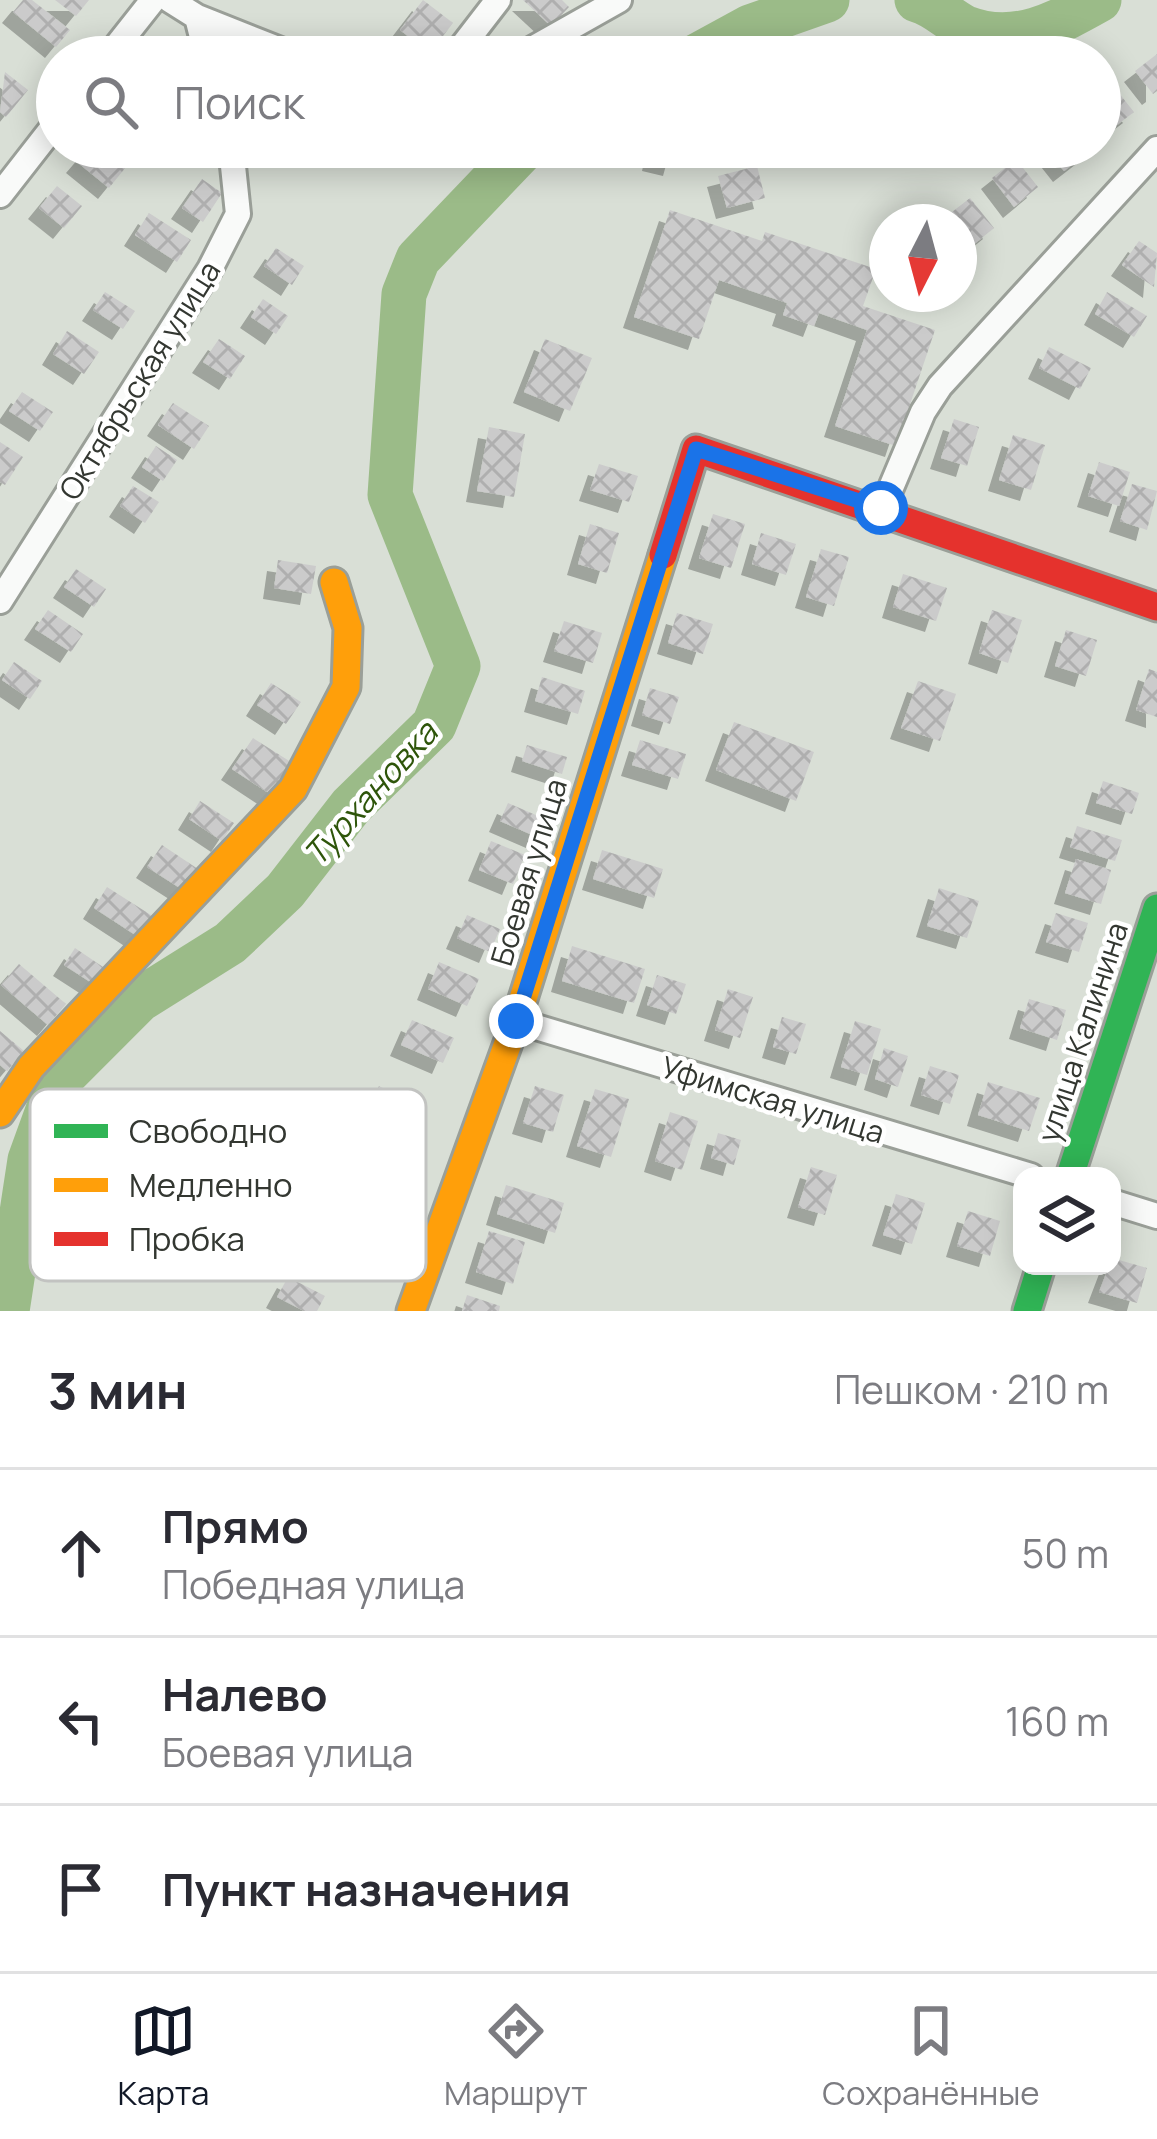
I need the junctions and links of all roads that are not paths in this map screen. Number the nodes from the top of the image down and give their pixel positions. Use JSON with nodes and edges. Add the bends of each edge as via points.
{"nodes":[{"id":1,"x":153,"y":0,"type":"edge"},
{"id":2,"x":170,"y":0,"type":"edge"},
{"id":3,"x":498,"y":0,"type":"edge"},
{"id":4,"x":619,"y":0,"type":"edge"},
{"id":5,"x":196,"y":17,"type":"junction"},
{"id":6,"x":125,"y":36,"type":"edge"},
{"id":7,"x":201,"y":36,"type":"edge"},
{"id":8,"x":244,"y":36,"type":"edge"},
{"id":9,"x":470,"y":36,"type":"edge"},
{"id":10,"x":555,"y":36,"type":"edge"},
{"id":11,"x":36,"y":149,"type":"edge"},
{"id":12,"x":1157,"y":149,"type":"edge"},
{"id":13,"x":233,"y":168,"type":"edge"},
{"id":14,"x":0,"y":195,"type":"edge"},
{"id":15,"x":881,"y":508,"type":"junction"},
{"id":16,"x":334,"y":582,"type":"dead end"},
{"id":17,"x":0,"y":601,"type":"edge"},
{"id":18,"x":1157,"y":607,"type":"edge"},
{"id":19,"x":1157,"y":908,"type":"edge"},
{"id":20,"x":516,"y":1021,"type":"junction"},
{"id":21,"x":0,"y":1113,"type":"edge"},
{"id":22,"x":1073,"y":1167,"type":"edge"},
{"id":23,"x":1013,"y":1171,"type":"edge"},
{"id":24,"x":1121,"y":1205,"type":"edge"},
{"id":25,"x":1157,"y":1216,"type":"edge"},
{"id":26,"x":426,"y":1270,"type":"edge"},
{"id":27,"x":1038,"y":1275,"type":"edge"},
{"id":28,"x":422,"y":1281,"type":"edge"},
{"id":29,"x":411,"y":1311,"type":"edge"},
{"id":30,"x":1027,"y":1311,"type":"edge"}],
"edges":[{"from":1,"to":6,"type":"street"},
{"from":2,"to":5,"type":"street"},
{"from":3,"to":9,"type":"street"},
{"from":4,"to":10,"type":"street"},
{"from":5,"to":7,"type":"street"},
{"from":5,"to":8,"type":"street"},
{"from":11,"to":14,"type":"street"},
{"from":12,"to":15,"type":"street","via":[[940,386]]},
{"from":13,"to":17,"type":"street","name":"Октябрьская улица","via":[[238,214],[210,269]]},
{"from":15,"to":18,"type":"street"},
{"from":15,"to":20,"type":"street","name":"Боевая улица","via":[[696,449]]},
{"from":16,"to":21,"type":"street","via":[[348,628],[346,687],[293,789],[32,1066]]},
{"from":19,"to":22,"type":"street","name":"улица Калинина"},
{"from":20,"to":23,"type":"street","name":"Уфимская улица"},
{"from":20,"to":26,"type":"street","name":"Боевая улица"},
{"from":24,"to":25,"type":"street"},
{"from":27,"to":30,"type":"street"},
{"from":28,"to":29,"type":"street","name":"Боевая улица"}]}
